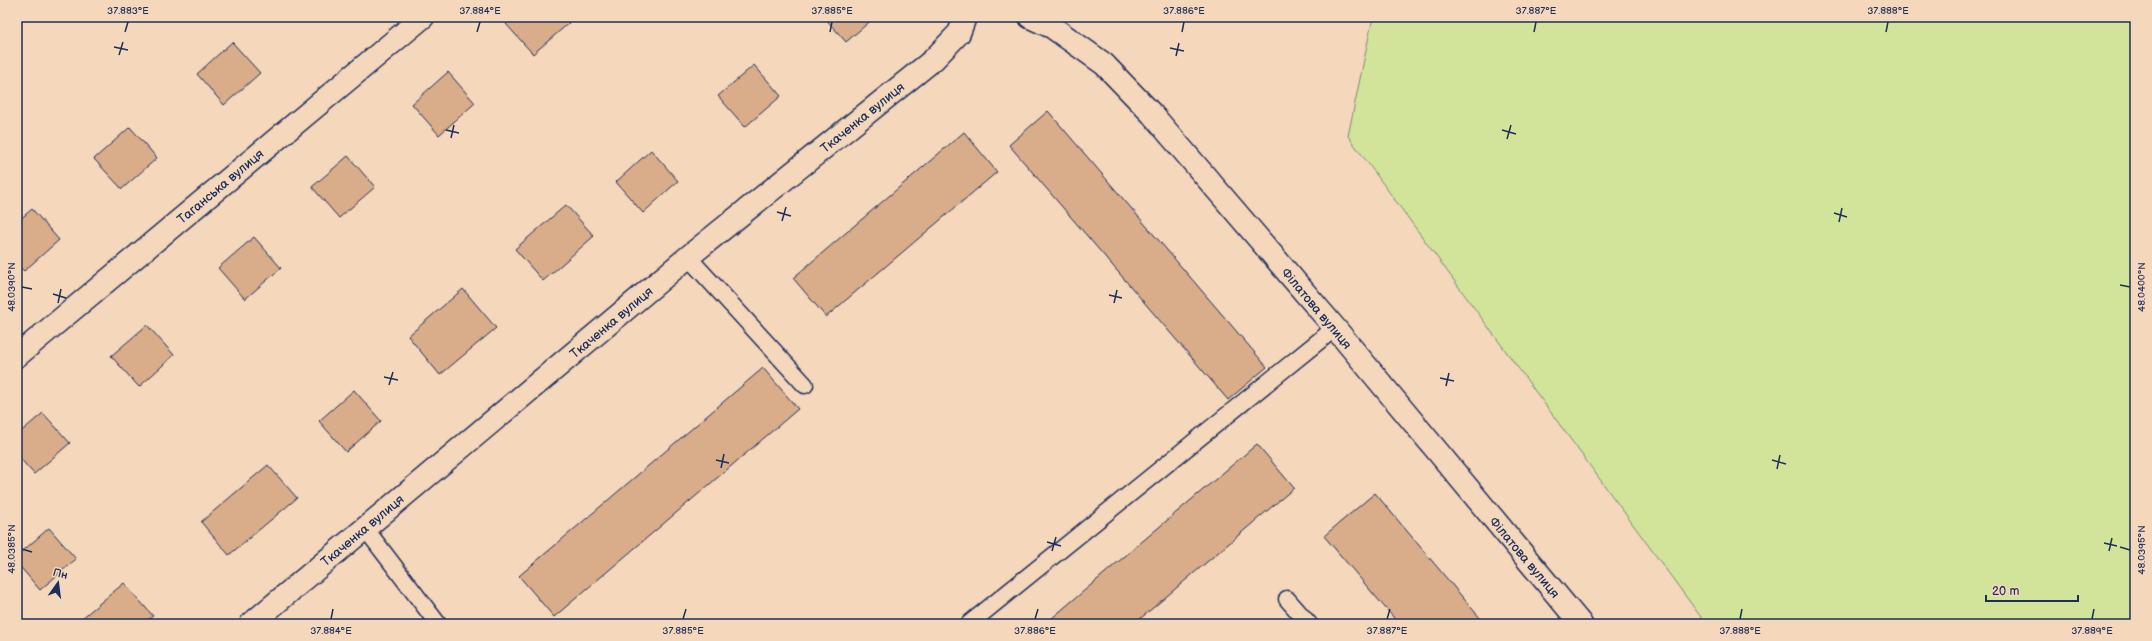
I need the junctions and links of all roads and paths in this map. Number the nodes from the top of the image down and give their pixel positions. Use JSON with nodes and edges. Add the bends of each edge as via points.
{"nodes":[{"id":1,"x":423,"y":17,"type":"edge"},
{"id":2,"x":965,"y":17,"type":"edge"},
{"id":3,"x":1030,"y":17,"type":"edge"},
{"id":4,"x":688,"y":257,"type":"junction"},
{"id":5,"x":1335,"y":328,"type":"junction"},
{"id":6,"x":17,"y":356,"type":"edge"},
{"id":7,"x":806,"y":385,"type":"dead end"},
{"id":8,"x":365,"y":528,"type":"junction"},
{"id":9,"x":1287,"y":599,"type":"dead end"},
{"id":10,"x":251,"y":624,"type":"edge"},
{"id":11,"x":438,"y":624,"type":"edge"},
{"id":12,"x":969,"y":624,"type":"edge"},
{"id":13,"x":1309,"y":624,"type":"edge"},
{"id":14,"x":1581,"y":624,"type":"edge"}],
"edges":[{"from":1,"to":6,"type":"street","name":"Таганська вулиця"},
{"from":2,"to":4,"type":"street","name":"Ткаченка вулиця","via":[[959,33],[933,60]]},
{"from":3,"to":5,"type":"street","name":"Філатова вулиця","via":[[1052,27],[1110,70],[1152,114]]},
{"from":4,"to":7,"type":"lane"},
{"from":4,"to":8,"type":"street","name":"Ткаченка вулиця"},
{"from":5,"to":12,"type":"lane"},
{"from":5,"to":14,"type":"street","name":"Філатова вулиця"},
{"from":8,"to":10,"type":"street","name":"Ткаченка вулиця"},
{"from":8,"to":11,"type":"lane"},
{"from":9,"to":13,"type":"lane"}]}
